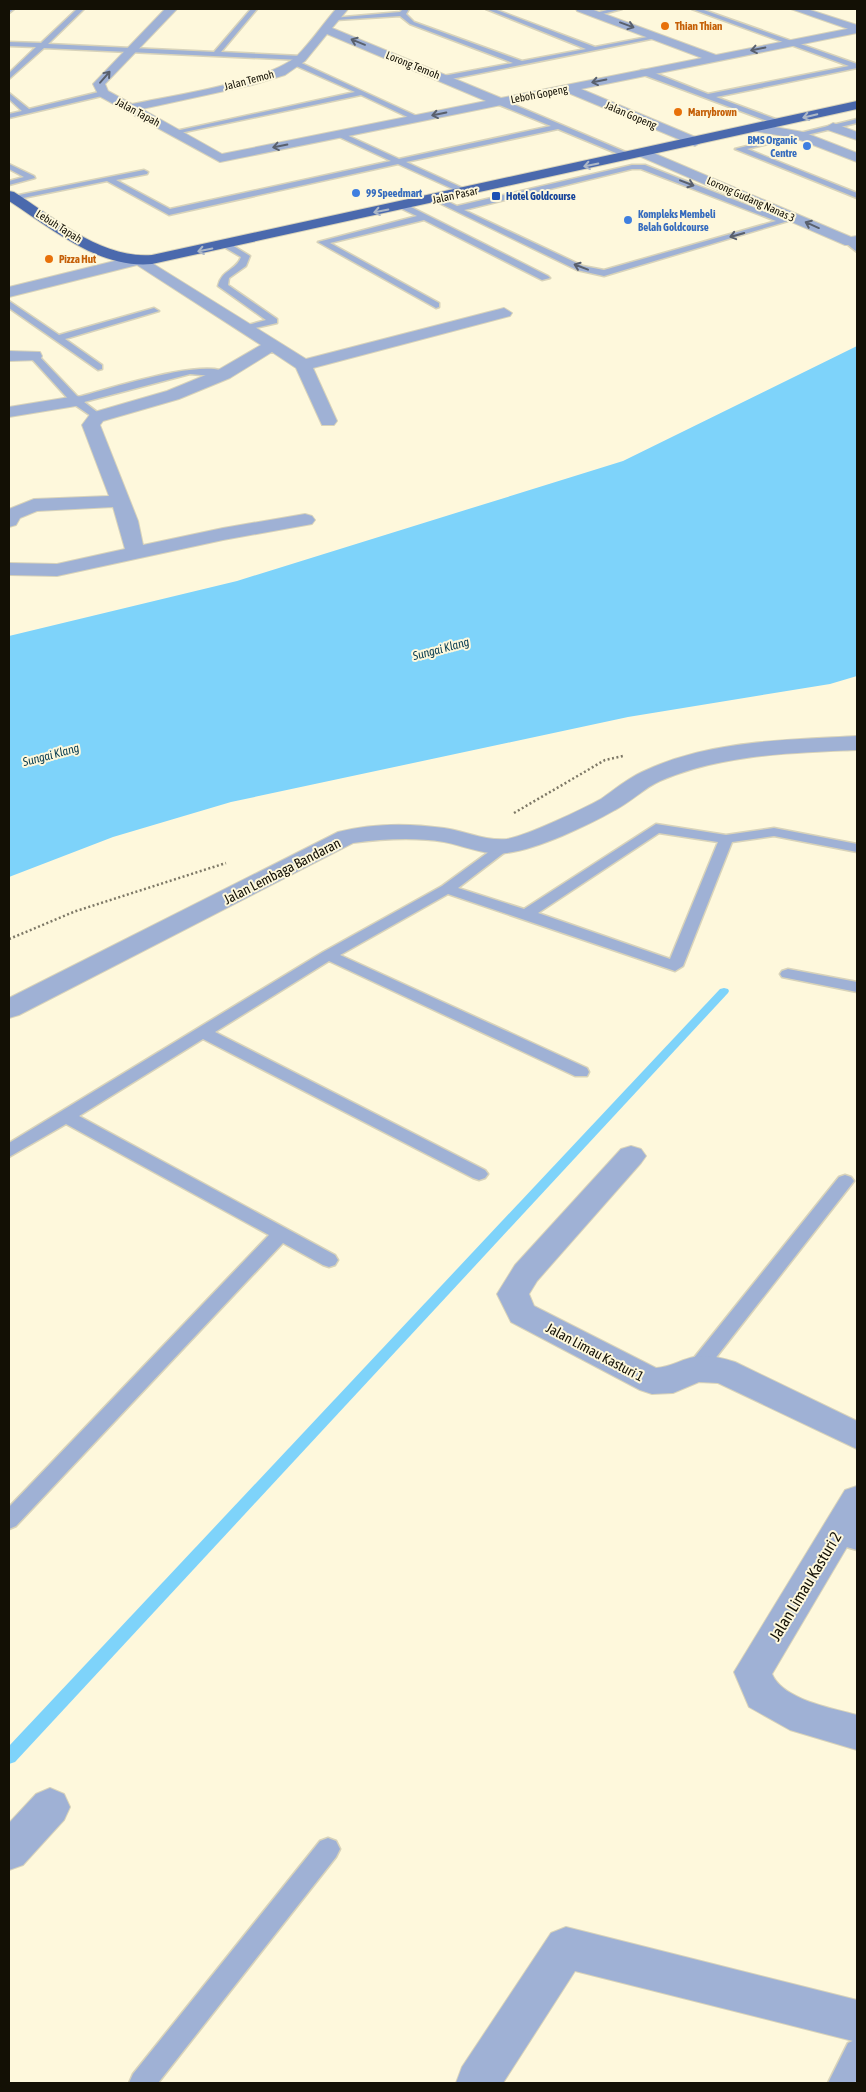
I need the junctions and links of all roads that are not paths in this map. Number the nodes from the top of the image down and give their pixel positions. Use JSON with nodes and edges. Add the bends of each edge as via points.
{"nodes":[{"id":1,"x":81,"y":9,"type":"edge"},
{"id":2,"x":171,"y":9,"type":"edge"},
{"id":3,"x":254,"y":9,"type":"edge"},
{"id":4,"x":489,"y":9,"type":"edge"},
{"id":5,"x":581,"y":9,"type":"edge"},
{"id":6,"x":619,"y":9,"type":"edge"},
{"id":7,"x":695,"y":9,"type":"edge"},
{"id":8,"x":797,"y":9,"type":"edge"},
{"id":9,"x":825,"y":9,"type":"edge"},
{"id":10,"x":404,"y":11,"type":"edge"},
{"id":11,"x":339,"y":13,"type":"edge"},
{"id":12,"x":595,"y":14,"type":"junction"},
{"id":13,"x":857,"y":19,"type":"edge"},
{"id":14,"x":325,"y":29,"type":"junction"},
{"id":15,"x":857,"y":29,"type":"edge"},
{"id":16,"x":658,"y":37,"type":"junction"},
{"id":17,"x":793,"y":43,"type":"junction"},
{"id":18,"x":9,"y":44,"type":"edge"},
{"id":19,"x":42,"y":46,"type":"junction"},
{"id":20,"x":593,"y":49,"type":"junction"},
{"id":21,"x":129,"y":50,"type":"junction"},
{"id":22,"x":216,"y":54,"type":"junction"},
{"id":23,"x":714,"y":58,"type":"junction"},
{"id":24,"x":299,"y":60,"type":"junction"},
{"id":25,"x":520,"y":64,"type":"junction"},
{"id":26,"x":857,"y":66,"type":"edge"},
{"id":27,"x":644,"y":72,"type":"junction"},
{"id":28,"x":9,"y":78,"type":"edge"},
{"id":29,"x":446,"y":78,"type":"junction"},
{"id":30,"x":567,"y":88,"type":"junction"},
{"id":31,"x":103,"y":93,"type":"junction"},
{"id":32,"x":362,"y":93,"type":"junction"},
{"id":33,"x":9,"y":95,"type":"edge"},
{"id":34,"x":709,"y":96,"type":"junction"},
{"id":35,"x":500,"y":102,"type":"junction"},
{"id":36,"x":857,"y":105,"type":"edge"},
{"id":37,"x":130,"y":108,"type":"junction"},
{"id":38,"x":28,"y":112,"type":"junction"},
{"id":39,"x":9,"y":116,"type":"edge"},
{"id":40,"x":417,"y":118,"type":"junction"},
{"id":41,"x":857,"y":121,"type":"edge"},
{"id":42,"x":778,"y":123,"type":"junction"},
{"id":43,"x":559,"y":126,"type":"junction"},
{"id":44,"x":833,"y":127,"type":"junction"},
{"id":45,"x":758,"y":128,"type":"junction"},
{"id":46,"x":175,"y":132,"type":"junction"},
{"id":47,"x":340,"y":134,"type":"junction"},
{"id":48,"x":798,"y":135,"type":"junction"},
{"id":49,"x":857,"y":136,"type":"edge"},
{"id":50,"x":694,"y":142,"type":"junction"},
{"id":51,"x":220,"y":158,"type":"joint"},
{"id":52,"x":642,"y":158,"type":"junction"},
{"id":53,"x":857,"y":158,"type":"edge"},
{"id":54,"x":396,"y":161,"type":"junction"},
{"id":55,"x":9,"y":166,"type":"edge"},
{"id":56,"x":620,"y":170,"type":"junction"},
{"id":57,"x":654,"y":170,"type":"junction"},
{"id":58,"x":144,"y":172,"type":"dead end"},
{"id":59,"x":109,"y":179,"type":"junction"},
{"id":60,"x":9,"y":183,"type":"edge"},
{"id":61,"x":464,"y":192,"type":"junction"},
{"id":62,"x":857,"y":196,"type":"edge"},
{"id":63,"x":12,"y":199,"type":"edge"},
{"id":64,"x":435,"y":199,"type":"junction"},
{"id":65,"x":403,"y":206,"type":"junction"},
{"id":66,"x":456,"y":209,"type":"junction"},
{"id":67,"x":425,"y":217,"type":"junction"},
{"id":68,"x":855,"y":244,"type":"edge"},
{"id":69,"x":227,"y":245,"type":"junction"},
{"id":70,"x":139,"y":260,"type":"junction"},
{"id":71,"x":545,"y":278,"type":"dead end"},
{"id":72,"x":9,"y":295,"type":"edge"},
{"id":73,"x":436,"y":305,"type":"dead end"},
{"id":74,"x":154,"y":311,"type":"dead end"},
{"id":75,"x":504,"y":313,"type":"dead end"},
{"id":76,"x":246,"y":327,"type":"junction"},
{"id":77,"x":58,"y":338,"type":"junction"},
{"id":78,"x":273,"y":345,"type":"junction"},
{"id":79,"x":9,"y":356,"type":"edge"},
{"id":80,"x":34,"y":356,"type":"joint"},
{"id":81,"x":303,"y":365,"type":"junction"},
{"id":82,"x":98,"y":367,"type":"dead end"},
{"id":83,"x":224,"y":374,"type":"junction"},
{"id":84,"x":76,"y":401,"type":"junction"},
{"id":85,"x":9,"y":412,"type":"edge"},
{"id":86,"x":97,"y":417,"type":"junction"},
{"id":87,"x":328,"y":421,"type":"dead end"},
{"id":88,"x":119,"y":501,"type":"junction"},
{"id":89,"x":305,"y":520,"type":"dead end"},
{"id":90,"x":9,"y":521,"type":"edge"},
{"id":91,"x":135,"y":552,"type":"junction"},
{"id":92,"x":9,"y":569,"type":"edge"},
{"id":93,"x":857,"y":743,"type":"edge"},
{"id":94,"x":726,"y":839,"type":"junction"},
{"id":95,"x":506,"y":846,"type":"junction"},
{"id":96,"x":857,"y":848,"type":"edge"},
{"id":97,"x":447,"y":889,"type":"junction"},
{"id":98,"x":526,"y":914,"type":"junction"},
{"id":99,"x":328,"y":955,"type":"junction"},
{"id":100,"x":788,"y":974,"type":"dead end"},
{"id":101,"x":857,"y":988,"type":"edge"},
{"id":102,"x":9,"y":1009,"type":"edge"},
{"id":103,"x":203,"y":1032,"type":"junction"},
{"id":104,"x":581,"y":1072,"type":"dead end"},
{"id":105,"x":66,"y":1116,"type":"junction"},
{"id":106,"x":9,"y":1151,"type":"edge"},
{"id":107,"x":631,"y":1156,"type":"dead end"},
{"id":108,"x":478,"y":1174,"type":"dead end"},
{"id":109,"x":844,"y":1181,"type":"dead end"},
{"id":110,"x":280,"y":1234,"type":"junction"},
{"id":111,"x":328,"y":1260,"type":"dead end"},
{"id":112,"x":696,"y":1369,"type":"junction"},
{"id":113,"x":857,"y":1436,"type":"edge"},
{"id":114,"x":857,"y":1500,"type":"edge"},
{"id":115,"x":9,"y":1520,"type":"edge"},
{"id":116,"x":847,"y":1538,"type":"edge"},
{"id":117,"x":857,"y":1732,"type":"edge"},
{"id":118,"x":50,"y":1807,"type":"dead end"},
{"id":119,"x":328,"y":1849,"type":"dead end"},
{"id":120,"x":9,"y":1852,"type":"edge"},
{"id":121,"x":857,"y":2021,"type":"edge"},
{"id":122,"x":857,"y":2052,"type":"edge"},
{"id":123,"x":142,"y":2083,"type":"edge"},
{"id":124,"x":478,"y":2083,"type":"edge"},
{"id":125,"x":841,"y":2083,"type":"edge"}],
"edges":[{"from":1,"to":19,"type":"lane"},
{"from":2,"to":21,"type":"street","name":"Jalan Tapah"},
{"from":3,"to":22,"type":"lane"},
{"from":4,"to":20,"type":"lane"},
{"from":5,"to":12,"type":"street"},
{"from":6,"to":12,"type":"lane"},
{"from":7,"to":17,"type":"lane"},
{"from":8,"to":15,"type":"street"},
{"from":9,"to":13,"type":"street"},
{"from":10,"to":11,"type":"lane"},
{"from":10,"to":25,"type":"lane","via":[[412,23]]},
{"from":11,"to":14,"type":"street","name":"Jalan Temoh"},
{"from":12,"to":16,"type":"street","one_way":true},
{"from":14,"to":24,"type":"street","name":"Jalan Temoh"},
{"from":29,"to":14,"type":"street","name":"Lorong Temoh","one_way":true},
{"from":15,"to":17,"type":"street","name":"Leboh Gopeng"},
{"from":16,"to":20,"type":"lane"},
{"from":16,"to":23,"type":"street"},
{"from":17,"to":23,"type":"street","name":"Leboh Gopeng","one_way":true},
{"from":17,"to":26,"type":"lane"},
{"from":18,"to":19,"type":"lane"},
{"from":19,"to":21,"type":"lane"},
{"from":19,"to":28,"type":"lane"},
{"from":20,"to":25,"type":"lane"},
{"from":21,"to":22,"type":"lane"},
{"from":31,"to":21,"type":"street","name":"Jalan Tapah","one_way":true,"via":[[99,84]]},
{"from":22,"to":24,"type":"lane"},
{"from":23,"to":27,"type":"street","name":"Leboh Gopeng"},
{"from":24,"to":32,"type":"lane"},
{"from":24,"to":37,"type":"street","name":"Jalan Temoh","via":[[266,77]]},
{"from":25,"to":29,"type":"lane"},
{"from":26,"to":34,"type":"lane"},
{"from":27,"to":30,"type":"street","name":"Leboh Gopeng","one_way":true},
{"from":27,"to":34,"type":"lane"},
{"from":29,"to":35,"type":"street","name":"Lorong Temoh"},
{"from":30,"to":35,"type":"street","name":"Leboh Gopeng"},
{"from":30,"to":50,"type":"street","name":"Jalan Gopeng"},
{"from":31,"to":37,"type":"street","name":"Jalan Tapah"},
{"from":31,"to":38,"type":"lane"},
{"from":32,"to":40,"type":"lane"},
{"from":32,"to":46,"type":"lane"},
{"from":33,"to":38,"type":"lane"},
{"from":34,"to":42,"type":"lane"},
{"from":35,"to":40,"type":"street","name":"Leboh Gopeng","one_way":true},
{"from":35,"to":43,"type":"lane"},
{"from":36,"to":42,"type":"highway","name":"Jalan Pasar","one_way":true},
{"from":37,"to":46,"type":"street","name":"Jalan Tapah"},
{"from":38,"to":39,"type":"lane"},
{"from":40,"to":47,"type":"street","name":"Leboh Gopeng"},
{"from":41,"to":44,"type":"lane"},
{"from":42,"to":45,"type":"highway","name":"Jalan Pasar"},
{"from":43,"to":52,"type":"lane"},
{"from":43,"to":54,"type":"lane"},
{"from":44,"to":48,"type":"lane"},
{"from":44,"to":49,"type":"street"},
{"from":45,"to":48,"type":"street"},
{"from":45,"to":50,"type":"highway","name":"Jalan Pasar"},
{"from":46,"to":51,"type":"street","name":"Jalan Tapah"},
{"from":47,"to":51,"type":"street","name":"Leboh Gopeng","one_way":true},
{"from":47,"to":54,"type":"lane"},
{"from":48,"to":53,"type":"street"},
{"from":48,"to":62,"type":"lane","via":[[739,149]]},
{"from":50,"to":52,"type":"highway","name":"Jalan Pasar"},
{"from":52,"to":56,"type":"lane"},
{"from":52,"to":57,"type":"lane"},
{"from":52,"to":61,"type":"highway","name":"Jalan Pasar","one_way":true},
{"from":68,"to":52,"type":"street","name":"Lorong Gudang Nanas 3","one_way":true},
{"from":54,"to":59,"type":"lane","via":[[169,212]]},
{"from":54,"to":61,"type":"lane"},
{"from":55,"to":60,"type":"lane","via":[[31,178]]},
{"from":56,"to":57,"type":"lane"},
{"from":56,"to":66,"type":"lane"},
{"from":57,"to":66,"type":"lane","one_way":true,"via":[[784,221],[604,273],[580,268]]},
{"from":58,"to":59,"type":"lane"},
{"from":59,"to":63,"type":"lane"},
{"from":61,"to":64,"type":"highway","name":"Jalan Pasar"},
{"from":63,"to":70,"type":"highway","name":"Lebuh Tapah","via":[[95,248],[114,256]]},
{"from":64,"to":65,"type":"highway","name":"Jalan Pasar"},
{"from":64,"to":66,"type":"lane"},
{"from":65,"to":67,"type":"lane"},
{"from":65,"to":69,"type":"highway","name":"Jalan Pasar","one_way":true},
{"from":67,"to":71,"type":"lane"},
{"from":67,"to":73,"type":"lane","via":[[322,242]]},
{"from":69,"to":70,"type":"highway","name":"Jalan Pasar","one_way":true},
{"from":69,"to":76,"type":"lane","via":[[246,256],[243,264],[225,277],[223,286],[274,321]]},
{"from":70,"to":72,"type":"street"},
{"from":70,"to":76,"type":"street"},
{"from":72,"to":77,"type":"lane"},
{"from":74,"to":77,"type":"lane"},
{"from":75,"to":81,"type":"street"},
{"from":76,"to":78,"type":"street"},
{"from":77,"to":82,"type":"lane"},
{"from":78,"to":81,"type":"street"},
{"from":78,"to":83,"type":"street"},
{"from":79,"to":80,"type":"street"},
{"from":80,"to":84,"type":"lane"},
{"from":81,"to":87,"type":"street"},
{"from":83,"to":84,"type":"lane","via":[[190,370]]},
{"from":83,"to":86,"type":"street","via":[[173,395]]},
{"from":84,"to":85,"type":"street"},
{"from":84,"to":86,"type":"lane"},
{"from":86,"to":88,"type":"street","via":[[92,425]]},
{"from":88,"to":90,"type":"street","via":[[34,505],[12,514]]},
{"from":88,"to":91,"type":"street","via":[[128,521]]},
{"from":89,"to":91,"type":"street"},
{"from":91,"to":92,"type":"street","via":[[57,570]]},
{"from":93,"to":95,"type":"street","name":"Jalan Lembaga Bandaran","via":[[765,748],[704,758],[650,777],[607,805],[530,840]]},
{"from":94,"to":96,"type":"lane","via":[[774,832]]},
{"from":94,"to":98,"type":"lane","via":[[656,828]]},
{"from":94,"to":98,"type":"lane","via":[[675,966]]},
{"from":95,"to":97,"type":"lane"},
{"from":95,"to":102,"type":"street","name":"Jalan Lembaga Bandaran","via":[[480,845],[444,835],[388,831],[347,838]]},
{"from":97,"to":98,"type":"lane"},
{"from":97,"to":99,"type":"lane"},
{"from":99,"to":103,"type":"lane"},
{"from":99,"to":104,"type":"lane"},
{"from":100,"to":101,"type":"lane"},
{"from":103,"to":105,"type":"lane"},
{"from":103,"to":108,"type":"lane"},
{"from":105,"to":106,"type":"lane"},
{"from":105,"to":110,"type":"lane"},
{"from":107,"to":112,"type":"street","name":"Jalan Limau Kasturi 1","via":[[526,1273],[513,1294],[522,1314],[652,1381],[673,1380]]},
{"from":109,"to":112,"type":"lane"},
{"from":110,"to":111,"type":"lane"},
{"from":110,"to":115,"type":"lane"},
{"from":112,"to":113,"type":"street","via":[[723,1372]]},
{"from":114,"to":116,"type":"street","name":"Jalan Limau Kasturi 2"},
{"from":116,"to":117,"type":"street","name":"Jalan Limau Kasturi 2","via":[[753,1672],[762,1695],[803,1718]]},
{"from":118,"to":120,"type":"street"},
{"from":119,"to":123,"type":"lane"},
{"from":121,"to":124,"type":"street","via":[[566,1948]]},
{"from":122,"to":125,"type":"lane"}]}
